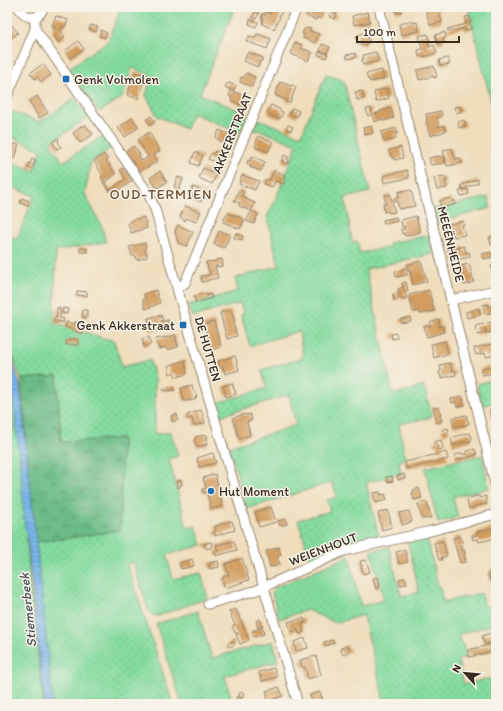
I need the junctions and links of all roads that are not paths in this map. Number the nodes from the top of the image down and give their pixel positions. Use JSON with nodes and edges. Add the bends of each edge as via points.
{"nodes":[{"id":1,"x":18,"y":7,"type":"edge"},
{"id":2,"x":44,"y":7,"type":"edge"},
{"id":3,"x":297,"y":7,"type":"edge"},
{"id":4,"x":379,"y":7,"type":"edge"},
{"id":5,"x":35,"y":17,"type":"junction"},
{"id":6,"x":35,"y":29,"type":"junction"},
{"id":7,"x":7,"y":97,"type":"edge"},
{"id":8,"x":178,"y":288,"type":"junction"},
{"id":9,"x":496,"y":290,"type":"edge"},
{"id":10,"x":451,"y":300,"type":"junction"},
{"id":11,"x":496,"y":488,"type":"edge"},
{"id":12,"x":496,"y":514,"type":"edge"},
{"id":13,"x":263,"y":587,"type":"junction"},
{"id":14,"x":208,"y":604,"type":"dead end"},
{"id":15,"x":298,"y":704,"type":"edge"}],
"edges":[{"from":1,"to":5,"type":"street","via":[[28,17]]},
{"from":2,"to":5,"type":"street","via":[[41,14]]},
{"from":3,"to":8,"type":"street","name":"AKKERSTRAAT","via":[[185,283]]},
{"from":4,"to":10,"type":"street","name":"MEEËNHEIDE"},
{"from":5,"to":6,"type":"street"},
{"from":6,"to":7,"type":"street"},
{"from":6,"to":8,"type":"street","name":"DE HUTTEN","via":[[148,193]]},
{"from":8,"to":13,"type":"street","name":"DE HUTTEN"},
{"from":9,"to":10,"type":"street"},
{"from":10,"to":11,"type":"street","name":"MEEËNHEIDE"},
{"from":12,"to":13,"type":"street","name":"WEIENHOUT","via":[[344,552]]},
{"from":13,"to":14,"type":"street","name":"WEIENHOUT"},
{"from":13,"to":15,"type":"street","name":"DE HUTTEN"}]}
